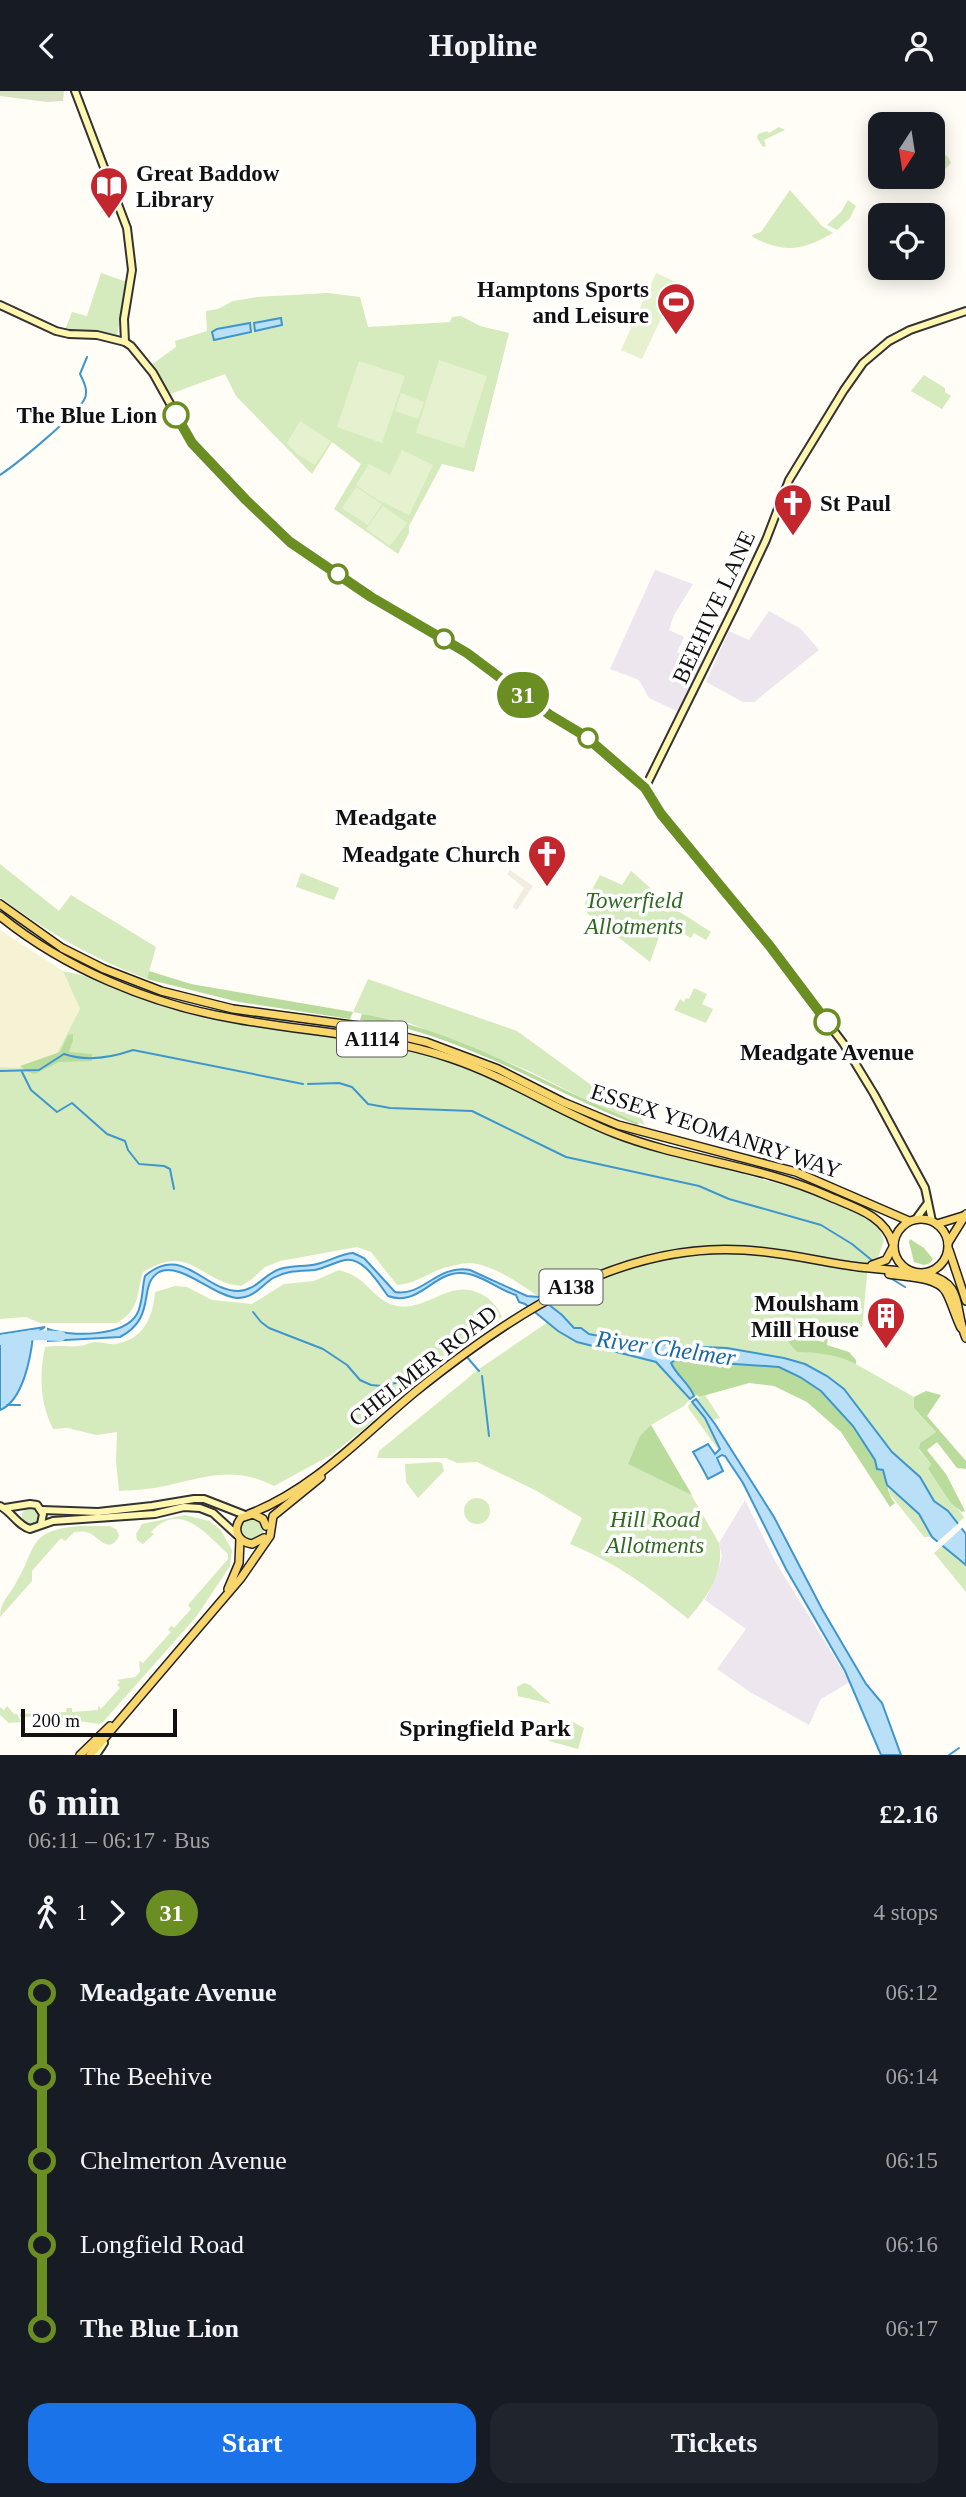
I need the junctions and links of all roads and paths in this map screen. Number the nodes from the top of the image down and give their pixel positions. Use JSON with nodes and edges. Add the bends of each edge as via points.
{"nodes":[{"id":1,"x":75,"y":91,"type":"edge"},
{"id":2,"x":0,"y":305,"type":"edge"},
{"id":3,"x":966,"y":311,"type":"edge"},
{"id":4,"x":125,"y":342,"type":"junction"},
{"id":5,"x":645,"y":788,"type":"junction"},
{"id":6,"x":0,"y":904,"type":"edge"},
{"id":7,"x":0,"y":916,"type":"edge"},
{"id":8,"x":928,"y":1202,"type":"junction"},
{"id":9,"x":966,"y":1214,"type":"edge"},
{"id":10,"x":913,"y":1220,"type":"junction"},
{"id":11,"x":934,"y":1223,"type":"junction"},
{"id":12,"x":948,"y":1244,"type":"junction"},
{"id":13,"x":893,"y":1245,"type":"junction"},
{"id":14,"x":858,"y":1267,"type":"junction"},
{"id":15,"x":912,"y":1272,"type":"junction"},
{"id":16,"x":921,"y":1273,"type":"junction"},
{"id":17,"x":966,"y":1301,"type":"edge"},
{"id":18,"x":961,"y":1328,"type":"junction"},
{"id":19,"x":966,"y":1338,"type":"edge"},
{"id":20,"x":338,"y":1458,"type":"junction"},
{"id":21,"x":306,"y":1489,"type":"junction"},
{"id":22,"x":23,"y":1506,"type":"junction"},
{"id":23,"x":2,"y":1507,"type":"edge"},
{"id":24,"x":42,"y":1510,"type":"junction"},
{"id":25,"x":247,"y":1514,"type":"junction"},
{"id":26,"x":18,"y":1520,"type":"junction"},
{"id":27,"x":41,"y":1524,"type":"junction"},
{"id":28,"x":266,"y":1526,"type":"junction"},
{"id":29,"x":238,"y":1537,"type":"junction"},
{"id":30,"x":264,"y":1538,"type":"junction"},
{"id":31,"x":241,"y":1578,"type":"junction"},
{"id":32,"x":225,"y":1596,"type":"junction"},
{"id":33,"x":128,"y":1710,"type":"junction"},
{"id":34,"x":84,"y":1754,"type":"edge"},
{"id":35,"x":96,"y":1755,"type":"edge"}],
"edges":[{"from":1,"to":4,"type":"street","via":[[128,235],[132,270]]},
{"from":2,"to":4,"type":"street","via":[[56,331]]},
{"from":3,"to":5,"type":"street","name":"BEEHIVE LANE","via":[[889,341],[863,363],[844,390],[789,480],[735,606]]},
{"from":4,"to":5,"type":"street","via":[[153,373],[192,443],[290,542],[371,597],[467,653],[585,736]]},
{"from":5,"to":8,"type":"street","via":[[843,1043],[903,1147]]},
{"from":6,"to":10,"type":"main road","name":"ESSEX YEOMANRY WAY","number":"A1114","via":[[62,948],[161,991],[233,1009],[359,1026],[426,1042],[498,1069],[618,1125],[796,1172]]},
{"from":7,"to":13,"type":"main road","name":"ESSEX YEOMANRY WAY","number":"A1114","via":[[77,965],[157,999],[231,1019],[372,1038],[452,1058],[614,1133],[758,1171],[818,1192],[879,1220]]},
{"from":8,"to":10,"type":"street"},
{"from":8,"to":11,"type":"street"},
{"from":9,"to":11,"type":"main road","number":"A1114"},
{"from":9,"to":12,"type":"main road","number":"A1114"},
{"from":10,"to":11,"type":"main road","number":"A1114"},
{"from":10,"to":13,"type":"main road","via":[[898,1230]]},
{"from":11,"to":12,"type":"main road"},
{"from":12,"to":16,"type":"main road","number":"A1114","via":[[942,1263]]},
{"from":12,"to":17,"type":"main road"},
{"from":13,"to":14,"type":"main road","via":[[880,1264]]},
{"from":13,"to":15,"type":"main road","number":"A1114","via":[[901,1265]]},
{"from":14,"to":15,"type":"main road","name":"CHELMER ROAD","number":"A138"},
{"from":14,"to":18,"type":"main road","number":"A138","via":[[941,1286]]},
{"from":14,"to":20,"type":"main road","name":"CHELMER ROAD","number":"A138","via":[[765,1252],[716,1250],[639,1261],[586,1280],[520,1317],[444,1369]]},
{"from":15,"to":16,"type":"main road"},
{"from":16,"to":18,"type":"main road","via":[[940,1278],[953,1290]]},
{"from":18,"to":19,"type":"main road"},
{"from":20,"to":21,"type":"main road","name":"CHELMER ROAD","number":"A138"},
{"from":20,"to":25,"type":"main road","name":"CHELMER ROAD","number":"A138","via":[[286,1496]]},
{"from":21,"to":28,"type":"main road","name":"CHELMER ROAD","number":"A138","via":[[275,1508]]},
{"from":21,"to":31,"type":"main road","name":"CHELMER ROAD","number":"A138","via":[[273,1516],[270,1536]]},
{"from":22,"to":23,"type":"street"},
{"from":22,"to":24,"type":"street","via":[[33,1504]]},
{"from":22,"to":26,"type":"street"},
{"from":23,"to":26,"type":"street"},
{"from":24,"to":25,"type":"street","via":[[98,1512],[204,1499]]},
{"from":24,"to":27,"type":"street"},
{"from":25,"to":28,"type":"main road","via":[[260,1516]]},
{"from":25,"to":29,"type":"main road","number":"A138","via":[[238,1521]]},
{"from":26,"to":27,"type":"street","via":[[26,1528]]},
{"from":27,"to":29,"type":"street","via":[[200,1508],[213,1513]]},
{"from":28,"to":30,"type":"main road","number":"A138"},
{"from":29,"to":30,"type":"main road","via":[[252,1544]]},
{"from":29,"to":32,"type":"main road","name":"CHELMER ROAD","number":"A138","via":[[239,1563]]},
{"from":30,"to":31,"type":"main road","name":"CHELMER ROAD","number":"A138"},
{"from":31,"to":32,"type":"main road","name":"CHELMER ROAD","number":"A138"},
{"from":32,"to":33,"type":"main road","name":"CHELMER ROAD","number":"A138"},
{"from":33,"to":34,"type":"main road","name":"CHELMER ROAD","number":"A138"},
{"from":33,"to":35,"type":"street"}]}
